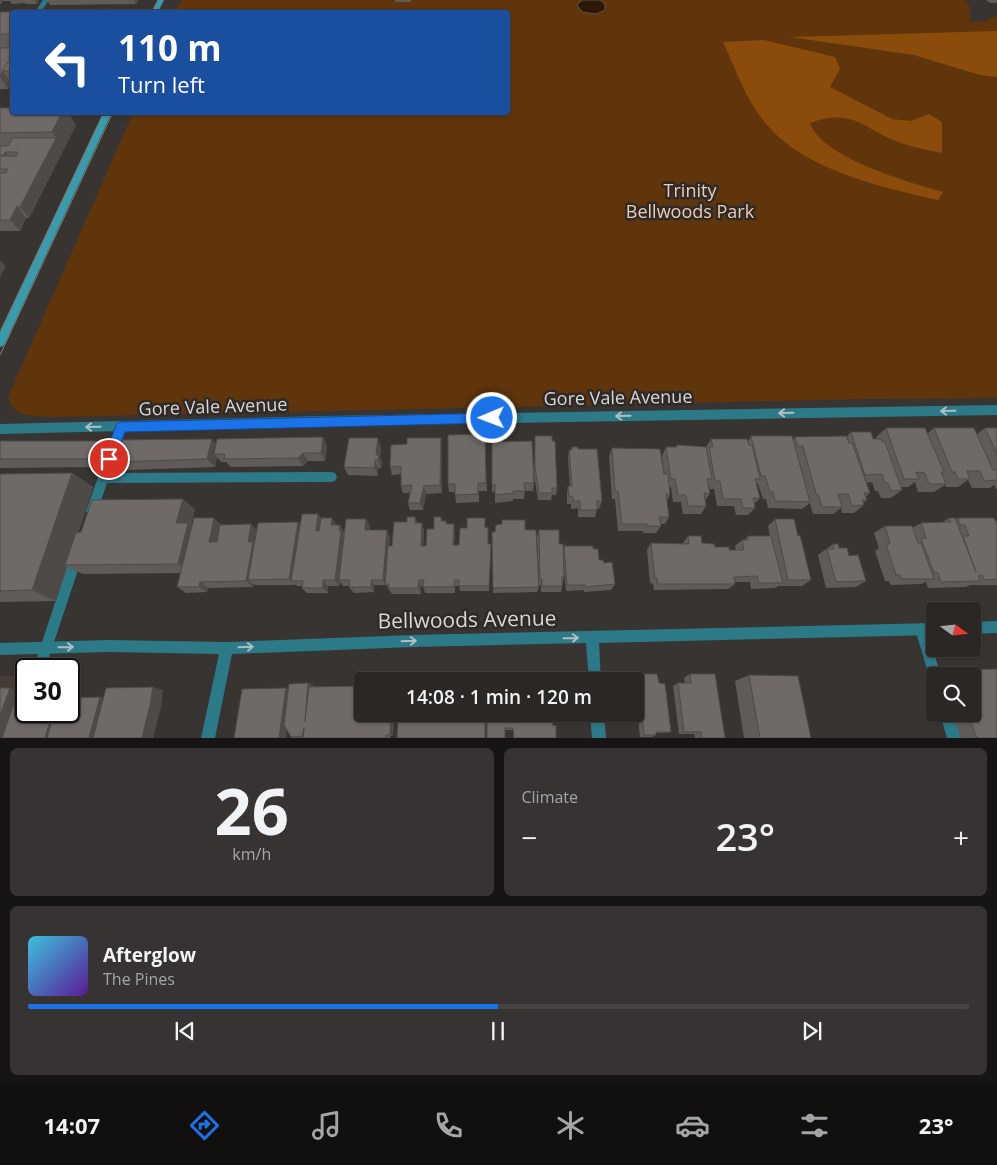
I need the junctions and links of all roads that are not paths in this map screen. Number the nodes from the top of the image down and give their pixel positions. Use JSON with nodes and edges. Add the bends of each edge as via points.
{"nodes":[{"id":1,"x":107,"y":115,"type":"edge"},
{"id":2,"x":0,"y":343,"type":"edge"},
{"id":3,"x":997,"y":410,"type":"edge"},
{"id":4,"x":121,"y":427,"type":"junction"},
{"id":5,"x":0,"y":429,"type":"edge"},
{"id":6,"x":331,"y":477,"type":"dead end"},
{"id":7,"x":103,"y":478,"type":"junction"},
{"id":8,"x":87,"y":524,"type":"edge"},
{"id":9,"x":81,"y":543,"type":"edge"},
{"id":10,"x":981,"y":628,"type":"edge"},
{"id":11,"x":997,"y":628,"type":"edge"},
{"id":12,"x":921,"y":629,"type":"junction"},
{"id":13,"x":926,"y":629,"type":"edge"},
{"id":14,"x":592,"y":638,"type":"junction"},
{"id":15,"x":0,"y":648,"type":"edge"},
{"id":16,"x":46,"y":648,"type":"junction"},
{"id":17,"x":227,"y":648,"type":"junction"},
{"id":18,"x":43,"y":658,"type":"edge"},
{"id":19,"x":932,"y":667,"type":"edge"},
{"id":20,"x":594,"y":672,"type":"edge"},
{"id":21,"x":598,"y":722,"type":"edge"},
{"id":22,"x":949,"y":722,"type":"edge"},
{"id":23,"x":208,"y":738,"type":"edge"},
{"id":24,"x":599,"y":738,"type":"edge"},
{"id":25,"x":954,"y":738,"type":"edge"}],
"edges":[{"from":1,"to":2,"type":"main road"},
{"from":3,"to":4,"type":"street","name":"Gore Vale Avenue","one_way":true},
{"from":4,"to":5,"type":"street","name":"Gore Vale Avenue","one_way":true},
{"from":4,"to":7,"type":"street"},
{"from":6,"to":7,"type":"street"},
{"from":7,"to":8,"type":"street"},
{"from":9,"to":16,"type":"street"},
{"from":10,"to":11,"type":"street"},
{"from":12,"to":13,"type":"street","name":"Bellwoods Avenue"},
{"from":12,"to":14,"type":"street","name":"Bellwoods Avenue"},
{"from":12,"to":19,"type":"street"},
{"from":17,"to":14,"type":"street","name":"Bellwoods Avenue","one_way":true},
{"from":14,"to":20,"type":"street"},
{"from":15,"to":16,"type":"street","name":"Bellwoods Avenue"},
{"from":16,"to":17,"type":"street","name":"Bellwoods Avenue","one_way":true},
{"from":16,"to":18,"type":"street"},
{"from":17,"to":23,"type":"street"},
{"from":21,"to":24,"type":"street"},
{"from":22,"to":25,"type":"street"}]}
